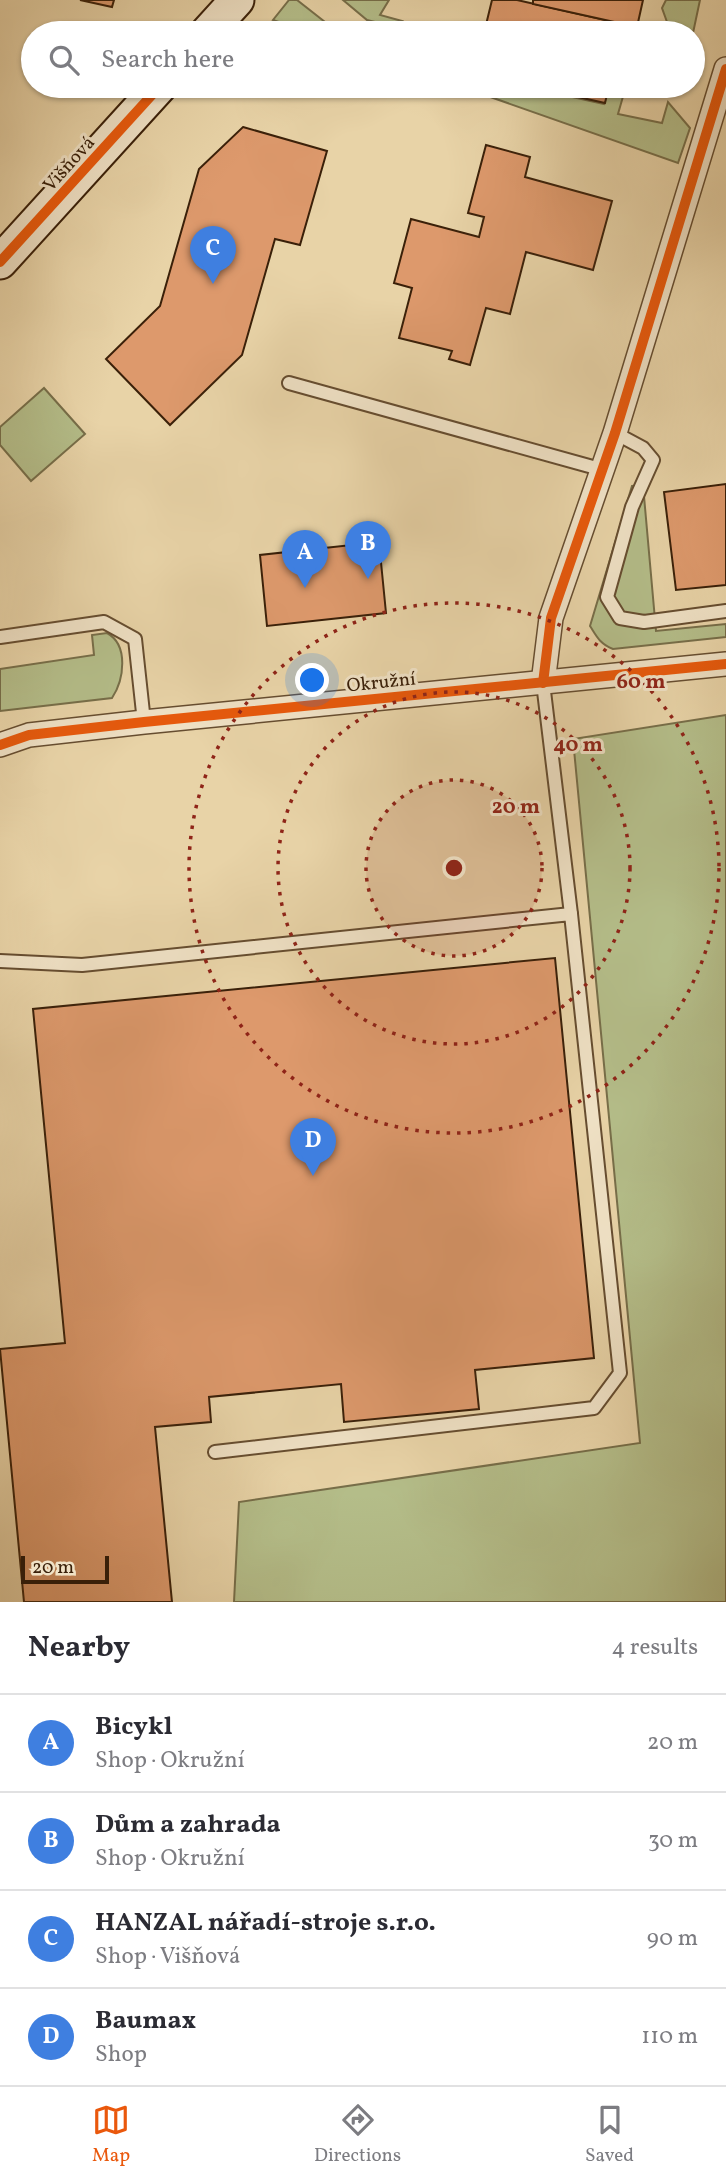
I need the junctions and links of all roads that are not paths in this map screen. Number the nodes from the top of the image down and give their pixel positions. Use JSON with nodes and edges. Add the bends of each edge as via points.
{"nodes":[{"id":1,"x":237,"y":0,"type":"edge"},
{"id":2,"x":218,"y":21,"type":"edge"},
{"id":3,"x":726,"y":69,"type":"edge"},
{"id":4,"x":149,"y":98,"type":"edge"},
{"id":5,"x":0,"y":262,"type":"edge"},
{"id":6,"x":289,"y":383,"type":"dead end"},
{"id":7,"x":615,"y":433,"type":"junction"},
{"id":8,"x":600,"y":469,"type":"junction"},
{"id":9,"x":726,"y":611,"type":"edge"},
{"id":10,"x":0,"y":636,"type":"edge"},
{"id":11,"x":726,"y":664,"type":"edge"},
{"id":12,"x":543,"y":683,"type":"junction"},
{"id":13,"x":144,"y":722,"type":"junction"},
{"id":14,"x":0,"y":745,"type":"edge"},
{"id":15,"x":572,"y":914,"type":"junction"},
{"id":16,"x":0,"y":961,"type":"edge"},
{"id":17,"x":215,"y":1452,"type":"dead end"}],
"edges":[{"from":1,"to":2,"type":"street"},
{"from":3,"to":7,"type":"street"},
{"from":4,"to":5,"type":"street","name":"Višňová"},
{"from":6,"to":8,"type":"lane"},
{"from":7,"to":8,"type":"street"},
{"from":7,"to":9,"type":"lane","via":[[653,460],[632,507],[607,597],[620,618],[644,622]]},
{"from":8,"to":12,"type":"street","via":[[551,618]]},
{"from":10,"to":13,"type":"lane","via":[[104,622],[135,639]]},
{"from":11,"to":12,"type":"street","name":"Okružní"},
{"from":12,"to":13,"type":"street","name":"Okružní"},
{"from":12,"to":15,"type":"lane"},
{"from":13,"to":14,"type":"street","name":"Okružní","via":[[29,736]]},
{"from":15,"to":16,"type":"lane","via":[[82,965]]},
{"from":15,"to":17,"type":"lane","via":[[620,1373],[594,1408]]}]}
